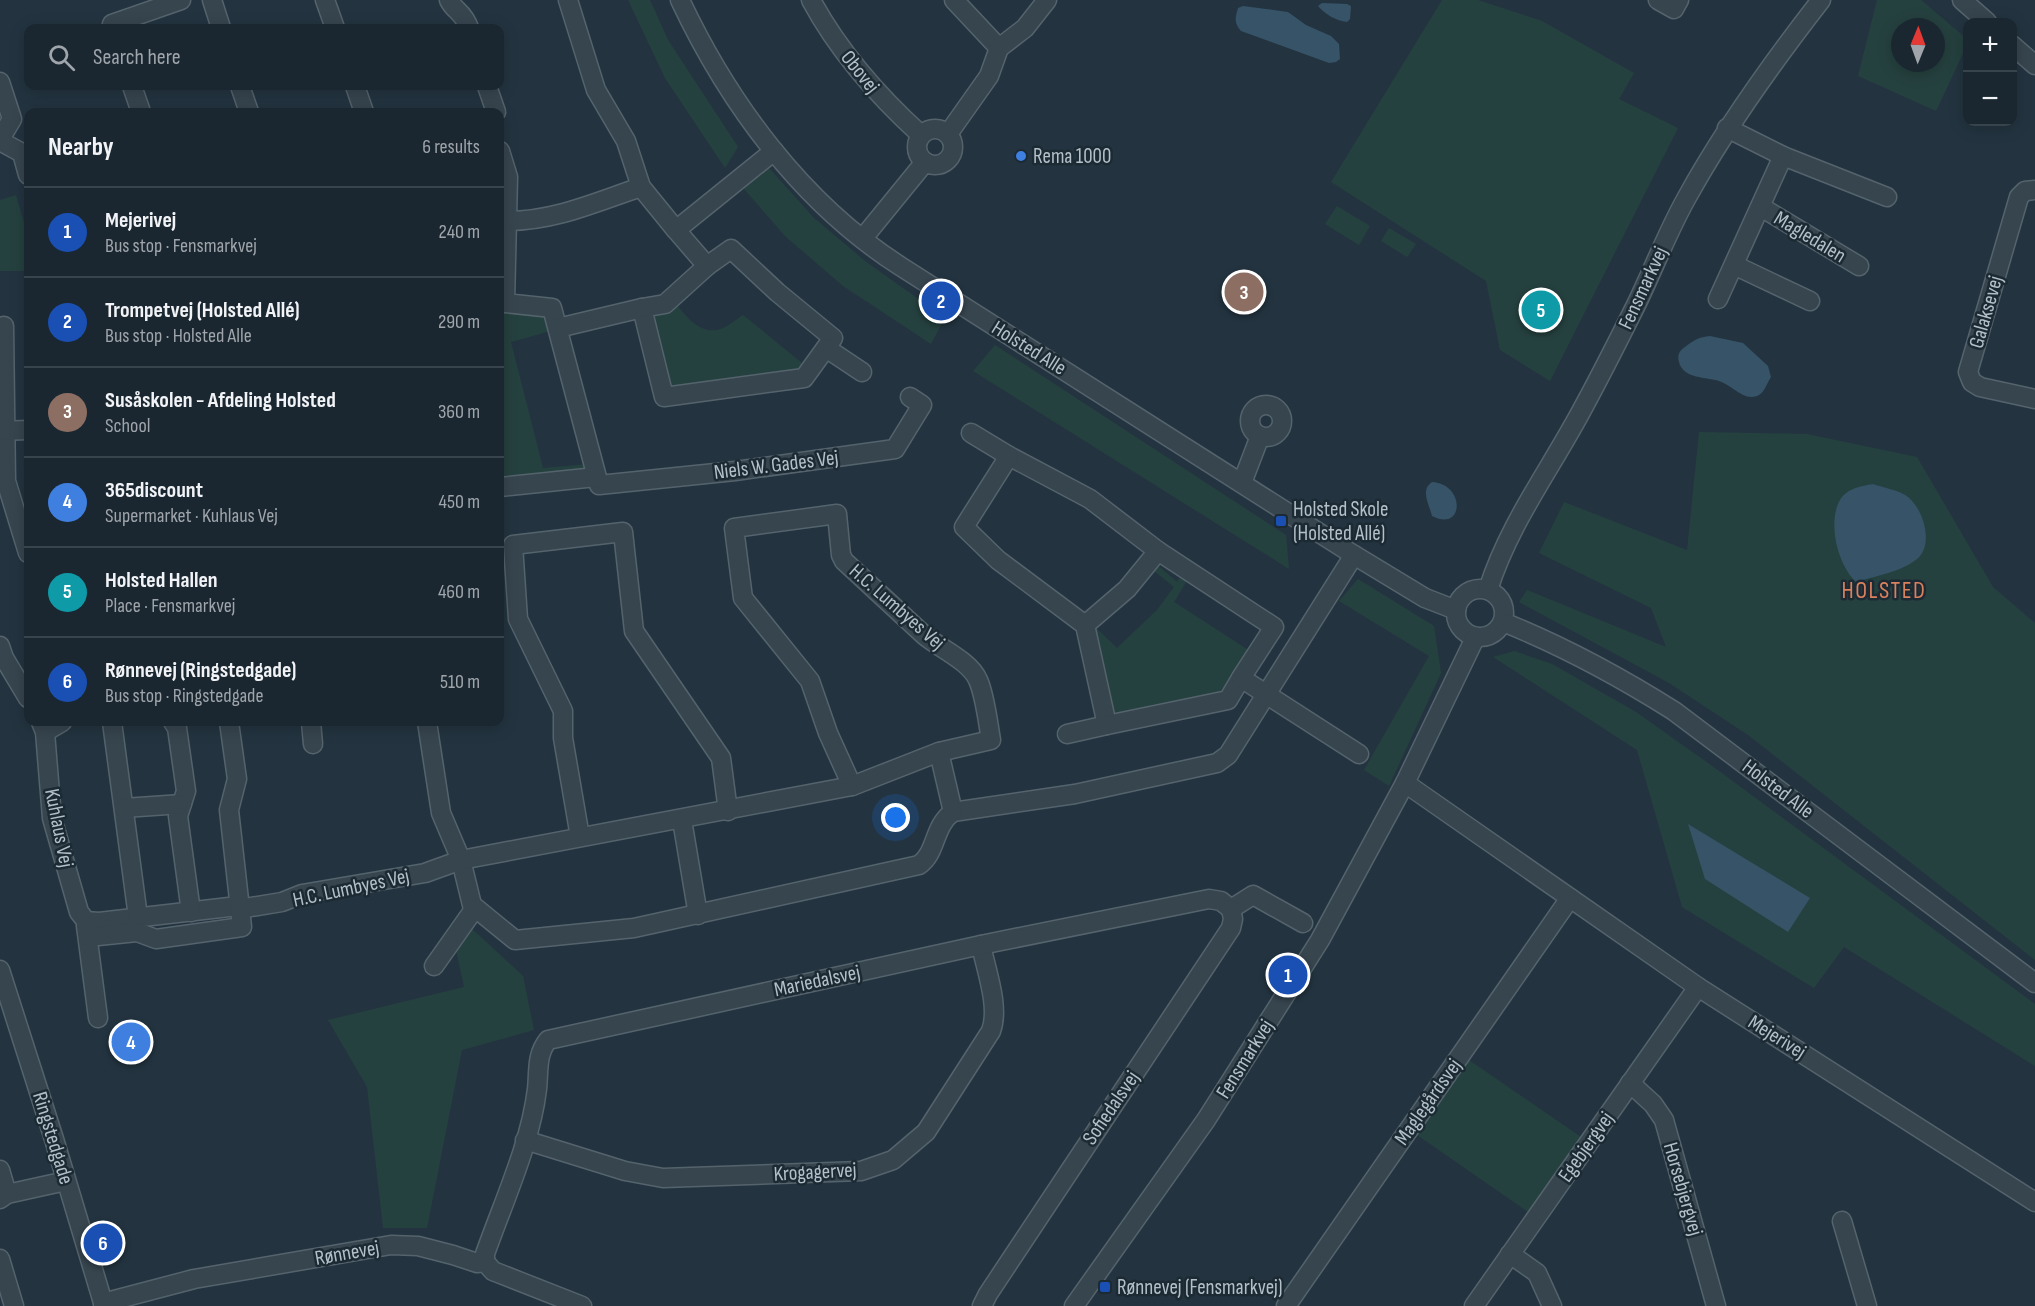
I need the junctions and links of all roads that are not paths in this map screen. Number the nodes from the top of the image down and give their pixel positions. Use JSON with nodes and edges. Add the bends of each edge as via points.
{"nodes":[{"id":1,"x":181,"y":0,"type":"edge"},
{"id":2,"x":212,"y":0,"type":"edge"},
{"id":3,"x":326,"y":0,"type":"edge"},
{"id":4,"x":449,"y":0,"type":"edge"},
{"id":5,"x":568,"y":0,"type":"edge"},
{"id":6,"x":680,"y":0,"type":"edge"},
{"id":7,"x":811,"y":0,"type":"edge"},
{"id":8,"x":954,"y":0,"type":"edge"},
{"id":9,"x":1047,"y":0,"type":"edge"},
{"id":10,"x":1658,"y":0,"type":"edge"},
{"id":11,"x":1679,"y":0,"type":"edge"},
{"id":12,"x":1821,"y":0,"type":"edge"},
{"id":13,"x":1962,"y":0,"type":"edge"},
{"id":14,"x":1982,"y":18,"type":"edge"},
{"id":15,"x":112,"y":24,"type":"edge"},
{"id":16,"x":220,"y":24,"type":"edge"},
{"id":17,"x":334,"y":24,"type":"edge"},
{"id":18,"x":468,"y":24,"type":"edge"},
{"id":19,"x":999,"y":48,"type":"junction"},
{"id":20,"x":2017,"y":49,"type":"edge"},
{"id":21,"x":2035,"y":66,"type":"edge"},
{"id":22,"x":0,"y":82,"type":"edge"},
{"id":23,"x":133,"y":90,"type":"edge"},
{"id":24,"x":241,"y":90,"type":"edge"},
{"id":25,"x":356,"y":90,"type":"edge"},
{"id":26,"x":488,"y":90,"type":"edge"},
{"id":27,"x":140,"y":108,"type":"edge"},
{"id":28,"x":248,"y":108,"type":"edge"},
{"id":29,"x":363,"y":108,"type":"edge"},
{"id":30,"x":495,"y":108,"type":"edge"},
{"id":31,"x":1727,"y":128,"type":"junction"},
{"id":32,"x":948,"y":134,"type":"junction"},
{"id":33,"x":921,"y":135,"type":"junction"},
{"id":34,"x":0,"y":140,"type":"edge"},
{"id":35,"x":774,"y":151,"type":"junction"},
{"id":36,"x":1783,"y":156,"type":"junction"},
{"id":37,"x":24,"y":160,"type":"edge"},
{"id":38,"x":925,"y":162,"type":"junction"},
{"id":39,"x":504,"y":164,"type":"edge"},
{"id":40,"x":641,"y":187,"type":"junction"},
{"id":41,"x":2035,"y":190,"type":"edge"},
{"id":42,"x":1887,"y":197,"type":"dead end"},
{"id":43,"x":1761,"y":207,"type":"junction"},
{"id":44,"x":507,"y":221,"type":"junction"},
{"id":45,"x":676,"y":230,"type":"junction"},
{"id":46,"x":863,"y":238,"type":"junction"},
{"id":47,"x":1734,"y":265,"type":"junction"},
{"id":48,"x":707,"y":266,"type":"junction"},
{"id":49,"x":1859,"y":266,"type":"dead end"},
{"id":50,"x":1718,"y":299,"type":"dead end"},
{"id":51,"x":1810,"y":301,"type":"dead end"},
{"id":52,"x":642,"y":308,"type":"junction"},
{"id":53,"x":4,"y":326,"type":"dead end"},
{"id":54,"x":558,"y":328,"type":"junction"},
{"id":55,"x":826,"y":348,"type":"junction"},
{"id":56,"x":862,"y":372,"type":"dead end"},
{"id":57,"x":909,"y":397,"type":"dead end"},
{"id":58,"x":2035,"y":399,"type":"edge"},
{"id":59,"x":24,"y":430,"type":"edge"},
{"id":60,"x":2,"y":431,"type":"edge"},
{"id":61,"x":971,"y":433,"type":"dead end"},
{"id":62,"x":1260,"y":436,"type":"dead end"},
{"id":63,"x":1009,"y":456,"type":"junction"},
{"id":64,"x":596,"y":477,"type":"junction"},
{"id":65,"x":1242,"y":483,"type":"junction"},
{"id":66,"x":504,"y":487,"type":"edge"},
{"id":67,"x":24,"y":540,"type":"edge"},
{"id":68,"x":1158,"y":551,"type":"junction"},
{"id":69,"x":1354,"y":555,"type":"junction"},
{"id":70,"x":1488,"y":590,"type":"junction"},
{"id":71,"x":1456,"y":610,"type":"junction"},
{"id":72,"x":1503,"y":622,"type":"junction"},
{"id":73,"x":1085,"y":625,"type":"junction"},
{"id":74,"x":1475,"y":638,"type":"junction"},
{"id":75,"x":0,"y":646,"type":"edge"},
{"id":76,"x":1241,"y":678,"type":"junction"},
{"id":77,"x":24,"y":691,"type":"edge"},
{"id":78,"x":1266,"y":695,"type":"junction"},
{"id":79,"x":1107,"y":725,"type":"junction"},
{"id":80,"x":113,"y":726,"type":"edge"},
{"id":81,"x":175,"y":726,"type":"edge"},
{"id":82,"x":230,"y":726,"type":"edge"},
{"id":83,"x":312,"y":726,"type":"edge"},
{"id":84,"x":428,"y":726,"type":"edge"},
{"id":85,"x":43,"y":727,"type":"edge"},
{"id":86,"x":1067,"y":734,"type":"dead end"},
{"id":87,"x":314,"y":744,"type":"dead end"},
{"id":88,"x":939,"y":752,"type":"junction"},
{"id":89,"x":1359,"y":754,"type":"dead end"},
{"id":90,"x":1405,"y":783,"type":"junction"},
{"id":91,"x":852,"y":786,"type":"junction"},
{"id":92,"x":182,"y":804,"type":"junction"},
{"id":93,"x":124,"y":808,"type":"junction"},
{"id":94,"x":728,"y":811,"type":"junction"},
{"id":95,"x":953,"y":812,"type":"junction"},
{"id":96,"x":681,"y":820,"type":"junction"},
{"id":97,"x":580,"y":837,"type":"junction"},
{"id":98,"x":461,"y":860,"type":"junction"},
{"id":99,"x":1570,"y":898,"type":"junction"},
{"id":100,"x":238,"y":907,"type":"junction"},
{"id":101,"x":475,"y":909,"type":"junction"},
{"id":102,"x":1231,"y":909,"type":"junction"},
{"id":103,"x":191,"y":912,"type":"junction"},
{"id":104,"x":698,"y":915,"type":"junction"},
{"id":105,"x":138,"y":917,"type":"junction"},
{"id":106,"x":1303,"y":923,"type":"dead end"},
{"id":107,"x":87,"y":929,"type":"junction"},
{"id":108,"x":981,"y":945,"type":"junction"},
{"id":109,"x":434,"y":966,"type":"dead end"},
{"id":110,"x":0,"y":970,"type":"edge"},
{"id":111,"x":2035,"y":983,"type":"edge"},
{"id":112,"x":1698,"y":987,"type":"junction"},
{"id":113,"x":99,"y":1018,"type":"dead end"},
{"id":114,"x":1630,"y":1083,"type":"junction"},
{"id":115,"x":525,"y":1140,"type":"junction"},
{"id":116,"x":0,"y":1170,"type":"edge"},
{"id":117,"x":66,"y":1181,"type":"junction"},
{"id":118,"x":3,"y":1197,"type":"edge"},
{"id":119,"x":2035,"y":1202,"type":"edge"},
{"id":120,"x":1842,"y":1221,"type":"dead end"},
{"id":121,"x":1510,"y":1254,"type":"junction"},
{"id":122,"x":0,"y":1259,"type":"edge"},
{"id":123,"x":485,"y":1262,"type":"junction"},
{"id":124,"x":103,"y":1304,"type":"edge"},
{"id":125,"x":14,"y":1306,"type":"edge"},
{"id":126,"x":582,"y":1306,"type":"edge"},
{"id":127,"x":982,"y":1306,"type":"edge"},
{"id":128,"x":1074,"y":1306,"type":"edge"},
{"id":129,"x":1286,"y":1306,"type":"edge"},
{"id":130,"x":1474,"y":1306,"type":"edge"},
{"id":131,"x":1552,"y":1306,"type":"edge"},
{"id":132,"x":1716,"y":1306,"type":"edge"},
{"id":133,"x":1867,"y":1306,"type":"edge"}],
"edges":[{"from":1,"to":15,"type":"street"},
{"from":2,"to":16,"type":"street"},
{"from":3,"to":17,"type":"street"},
{"from":4,"to":18,"type":"street"},
{"from":5,"to":40,"type":"street","via":[[596,90],[626,141]]},
{"from":6,"to":35,"type":"street","name":"Holsted Alle","via":[[727,87]]},
{"from":7,"to":33,"type":"street","name":"Obovej","via":[[850,62]]},
{"from":8,"to":19,"type":"street"},
{"from":9,"to":19,"type":"street","via":[[1025,28]]},
{"from":10,"to":11,"type":"street","via":[[1674,9]]},
{"from":12,"to":31,"type":"street","name":"Fensmarkvej"},
{"from":13,"to":14,"type":"street"},
{"from":19,"to":32,"type":"street","via":[[989,76]]},
{"from":20,"to":21,"type":"street"},
{"from":22,"to":34,"type":"street","via":[[12,119]]},
{"from":23,"to":27,"type":"street"},
{"from":24,"to":28,"type":"street"},
{"from":25,"to":29,"type":"street"},
{"from":26,"to":30,"type":"street"},
{"from":31,"to":36,"type":"street"},
{"from":31,"to":70,"type":"street","name":"Fensmarkvej","via":[[1685,201],[1566,440],[1515,527]]},
{"from":32,"to":33,"type":"street","via":[[931,129]]},
{"from":32,"to":38,"type":"street","via":[[953,145],[950,156],[942,163]]},
{"from":33,"to":38,"type":"street","via":[[917,149]]},
{"from":34,"to":37,"type":"street","via":[[22,153]]},
{"from":35,"to":45,"type":"street"},
{"from":35,"to":46,"type":"street","name":"Holsted Alle","via":[[828,208]]},
{"from":36,"to":42,"type":"street"},
{"from":36,"to":43,"type":"street","name":"Magledalen"},
{"from":38,"to":46,"type":"street"},
{"from":39,"to":44,"type":"street","via":[[508,177]]},
{"from":40,"to":44,"type":"street","via":[[553,217]]},
{"from":40,"to":45,"type":"street"},
{"from":41,"to":58,"type":"street","name":"Galaksevej","via":[[2025,191],[2019,197],[1968,372],[1972,382],[1980,387]]},
{"from":43,"to":47,"type":"street","name":"Magledalen"},
{"from":43,"to":49,"type":"street","name":"Magledalen"},
{"from":44,"to":54,"type":"street","via":[[505,303],[552,308]]},
{"from":45,"to":48,"type":"street"},
{"from":46,"to":65,"type":"street","name":"Holsted Alle","via":[[893,262]]},
{"from":47,"to":50,"type":"street","name":"Magledalen"},
{"from":47,"to":51,"type":"street"},
{"from":48,"to":52,"type":"street","via":[[665,304]]},
{"from":48,"to":55,"type":"street","via":[[731,249],[833,338]]},
{"from":52,"to":54,"type":"street"},
{"from":52,"to":55,"type":"street","via":[[664,397],[804,378]]},
{"from":53,"to":60,"type":"street"},
{"from":54,"to":64,"type":"street"},
{"from":55,"to":56,"type":"street"},
{"from":57,"to":64,"type":"street","name":"Niels W. Gades Vej","via":[[922,405],[895,449],[598,485]]},
{"from":59,"to":60,"type":"street"},
{"from":60,"to":67,"type":"street","via":[[6,481]]},
{"from":61,"to":63,"type":"street"},
{"from":62,"to":65,"type":"street"},
{"from":63,"to":68,"type":"street","via":[[1090,499]]},
{"from":63,"to":73,"type":"street","via":[[964,527],[998,560]]},
{"from":64,"to":66,"type":"street","name":"Niels W. Gades Vej"},
{"from":65,"to":69,"type":"street","name":"Holsted Alle"},
{"from":68,"to":73,"type":"street","via":[[1127,589]]},
{"from":68,"to":76,"type":"street","via":[[1274,627]]},
{"from":69,"to":71,"type":"street","name":"Holsted Alle","via":[[1425,598]]},
{"from":69,"to":78,"type":"street"},
{"from":70,"to":71,"type":"street","via":[[1466,593]]},
{"from":70,"to":72,"type":"street","via":[[1503,605]]},
{"from":71,"to":74,"type":"street","via":[[1462,630]]},
{"from":72,"to":74,"type":"street","via":[[1492,635]]},
{"from":72,"to":111,"type":"street","name":"Holsted Alle","via":[[1574,654],[1674,711]]},
{"from":73,"to":79,"type":"street"},
{"from":74,"to":90,"type":"street","name":"Fensmarkvej"},
{"from":75,"to":77,"type":"street"},
{"from":76,"to":78,"type":"street"},
{"from":76,"to":79,"type":"street","via":[[1228,700]]},
{"from":78,"to":89,"type":"street"},
{"from":78,"to":95,"type":"street","via":[[1228,755],[1217,763],[1074,794]]},
{"from":79,"to":86,"type":"street"},
{"from":80,"to":93,"type":"street"},
{"from":81,"to":92,"type":"street","via":[[186,791]]},
{"from":82,"to":100,"type":"street","via":[[237,779],[229,810]]},
{"from":83,"to":87,"type":"street"},
{"from":84,"to":98,"type":"street","via":[[441,813]]},
{"from":85,"to":107,"type":"street","name":"Kuhlaus Vej","via":[[52,818]]},
{"from":88,"to":91,"type":"street","name":"H.C. Lumbyes Vej"},
{"from":88,"to":91,"type":"street","name":"H.C. Lumbyes Vej","via":[[991,740],[978,678],[953,655],[937,647],[844,561],[837,514],[734,528],[743,598],[810,681]]},
{"from":88,"to":95,"type":"street"},
{"from":90,"to":99,"type":"street","name":"Mejerivej"},
{"from":90,"to":128,"type":"street","name":"Fensmarkvej","via":[[1320,940],[1206,1120]]},
{"from":91,"to":94,"type":"street","name":"H.C. Lumbyes Vej"},
{"from":92,"to":93,"type":"street"},
{"from":92,"to":103,"type":"street","via":[[178,816]]},
{"from":93,"to":105,"type":"street"},
{"from":94,"to":96,"type":"street","name":"H.C. Lumbyes Vej"},
{"from":94,"to":97,"type":"street","via":[[721,758],[634,631],[622,532],[513,544],[518,619],[562,711]]},
{"from":95,"to":104,"type":"street","via":[[942,820],[928,856],[919,865]]},
{"from":96,"to":97,"type":"street","name":"H.C. Lumbyes Vej"},
{"from":96,"to":104,"type":"street"},
{"from":97,"to":98,"type":"street","name":"H.C. Lumbyes Vej"},
{"from":98,"to":100,"type":"street","name":"H.C. Lumbyes Vej","via":[[425,873]]},
{"from":98,"to":101,"type":"street"},
{"from":99,"to":112,"type":"street","name":"Mejerivej"},
{"from":99,"to":129,"type":"street","name":"Maglegårdsvej"},
{"from":100,"to":103,"type":"street"},
{"from":100,"to":107,"type":"street","via":[[242,927],[156,939],[137,932]]},
{"from":101,"to":104,"type":"street","via":[[515,940],[634,928]]},
{"from":101,"to":109,"type":"street"},
{"from":102,"to":106,"type":"street","via":[[1253,895]]},
{"from":102,"to":108,"type":"street","name":"Mariedalsvej","via":[[1221,901],[1209,899]]},
{"from":102,"to":127,"type":"street","name":"Sofiedalsvej","via":[[1231,928]]},
{"from":103,"to":105,"type":"street"},
{"from":105,"to":107,"type":"street"},
{"from":107,"to":113,"type":"street","name":"Kuhlaus Vej"},
{"from":108,"to":115,"type":"street","name":"Mariedalsvej","via":[[548,1040],[540,1050],[537,1091]]},
{"from":108,"to":115,"type":"street","name":"Krogagervej","via":[[994,1008],[990,1034],[927,1132],[893,1160],[861,1171],[663,1178],[625,1171]]},
{"from":110,"to":117,"type":"street","name":"Ringstedgade"},
{"from":112,"to":114,"type":"street","name":"Egebjergvej"},
{"from":112,"to":119,"type":"street","name":"Mejerivej"},
{"from":114,"to":121,"type":"street","name":"Egebjergvej"},
{"from":114,"to":132,"type":"street","name":"Horsebjergvej","via":[[1664,1120]]},
{"from":115,"to":123,"type":"street","name":"Mariedalsvej"},
{"from":116,"to":118,"type":"street"},
{"from":117,"to":118,"type":"street"},
{"from":117,"to":124,"type":"street","name":"Ringstedgade"},
{"from":120,"to":133,"type":"street"},
{"from":121,"to":130,"type":"street","name":"Egebjergvej"},
{"from":121,"to":131,"type":"street","via":[[1537,1273]]},
{"from":122,"to":125,"type":"street"},
{"from":123,"to":124,"type":"street","name":"Rønnevej","via":[[418,1246],[391,1245],[194,1279]]},
{"from":123,"to":126,"type":"street","name":"Rønnevej","via":[[493,1271]]}]}
